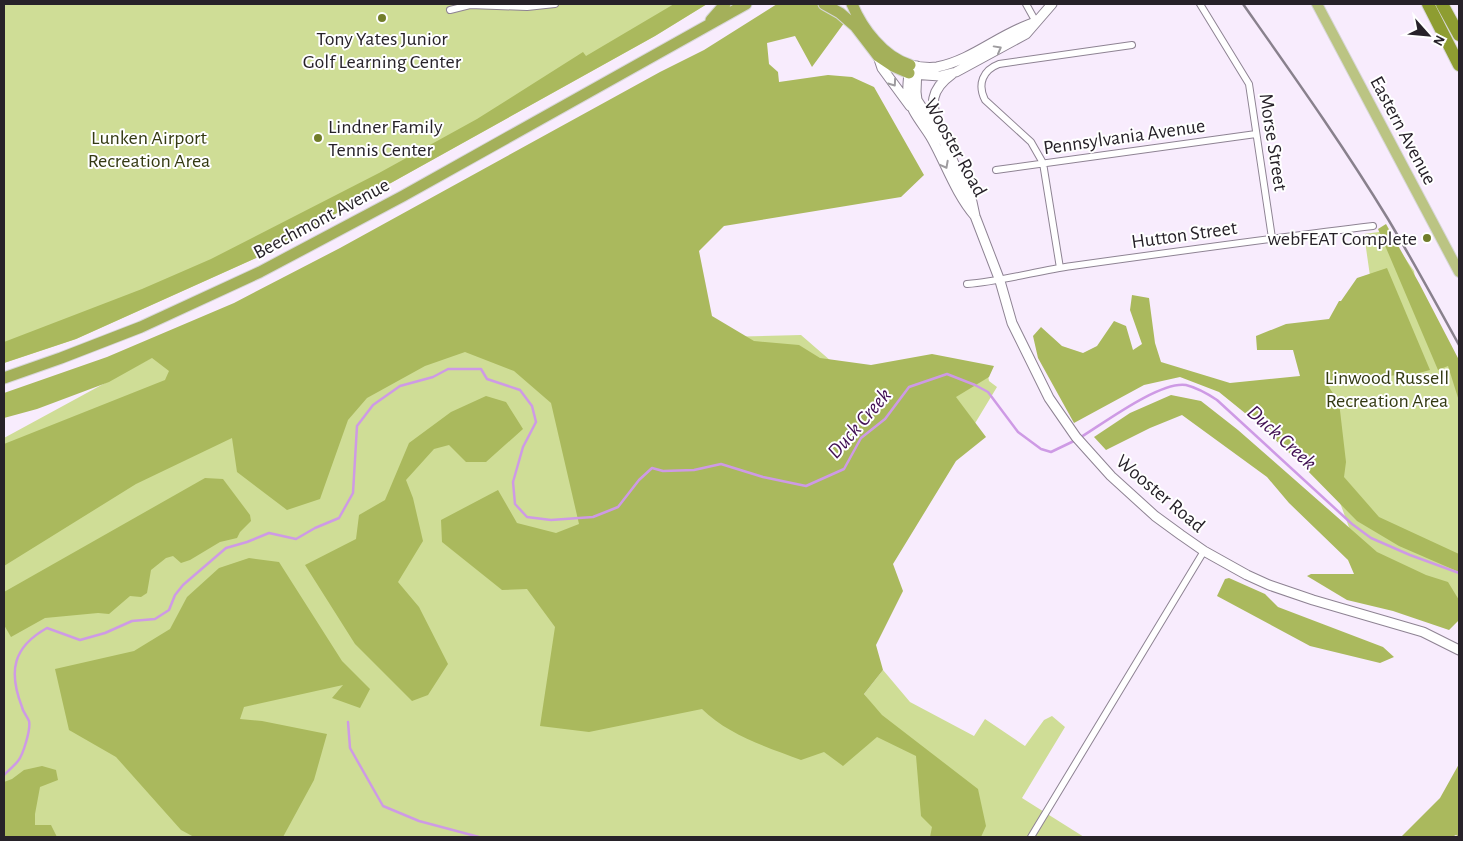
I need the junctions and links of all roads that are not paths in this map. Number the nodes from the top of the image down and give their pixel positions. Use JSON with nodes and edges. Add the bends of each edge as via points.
{"nodes":[{"id":1,"x":555,"y":4,"type":"edge"},
{"id":2,"x":725,"y":4,"type":"edge"},
{"id":3,"x":746,"y":4,"type":"edge"},
{"id":4,"x":824,"y":4,"type":"edge"},
{"id":5,"x":852,"y":4,"type":"edge"},
{"id":6,"x":1026,"y":4,"type":"edge"},
{"id":7,"x":1052,"y":4,"type":"edge"},
{"id":8,"x":1200,"y":4,"type":"edge"},
{"id":9,"x":1318,"y":4,"type":"edge"},
{"id":10,"x":1428,"y":4,"type":"edge"},
{"id":11,"x":1442,"y":4,"type":"edge"},
{"id":12,"x":450,"y":10,"type":"dead end"},
{"id":13,"x":1036,"y":22,"type":"junction"},
{"id":14,"x":706,"y":26,"type":"junction"},
{"id":15,"x":1459,"y":35,"type":"edge"},
{"id":16,"x":1132,"y":45,"type":"dead end"},
{"id":17,"x":878,"y":56,"type":"junction"},
{"id":18,"x":1459,"y":65,"type":"edge"},
{"id":19,"x":913,"y":70,"type":"junction"},
{"id":20,"x":956,"y":72,"type":"junction"},
{"id":21,"x":912,"y":108,"type":"junction"},
{"id":22,"x":1256,"y":134,"type":"junction"},
{"id":23,"x":944,"y":142,"type":"junction"},
{"id":24,"x":1043,"y":163,"type":"junction"},
{"id":25,"x":996,"y":170,"type":"dead end"},
{"id":26,"x":975,"y":216,"type":"junction"},
{"id":27,"x":1373,"y":226,"type":"dead end"},
{"id":28,"x":1272,"y":238,"type":"junction"},
{"id":29,"x":1060,"y":268,"type":"junction"},
{"id":30,"x":1459,"y":272,"type":"edge"},
{"id":31,"x":1000,"y":281,"type":"junction"},
{"id":32,"x":967,"y":284,"type":"dead end"},
{"id":33,"x":4,"y":378,"type":"edge"},
{"id":34,"x":1204,"y":551,"type":"junction"},
{"id":35,"x":1459,"y":650,"type":"edge"},
{"id":36,"x":1031,"y":837,"type":"edge"}],
"edges":[{"from":1,"to":12,"type":"street","via":[[527,7],[470,5]]},
{"from":2,"to":14,"type":"highway"},
{"from":3,"to":14,"type":"highway","name":"Beechmont Avenue"},
{"from":4,"to":17,"type":"highway","via":[[854,26]]},
{"from":5,"to":19,"type":"highway","via":[[857,17],[881,46]]},
{"from":6,"to":13,"type":"street"},
{"from":7,"to":13,"type":"street"},
{"from":8,"to":22,"type":"street","name":"Morse Street","via":[[1249,84]]},
{"from":9,"to":30,"type":"main road","name":"Eastern Avenue"},
{"from":10,"to":18,"type":"highway"},
{"from":11,"to":15,"type":"highway"},
{"from":13,"to":19,"type":"street","via":[[953,62]]},
{"from":20,"to":13,"type":"street","one_way":true,"via":[[1026,34]]},
{"from":14,"to":33,"type":"highway","name":"Beechmont Avenue","via":[[403,196],[260,272],[141,326]]},
{"from":16,"to":24,"type":"street","via":[[999,64],[992,66],[984,75],[981,84],[983,98],[1031,142]]},
{"from":17,"to":19,"type":"highway","via":[[892,66]]},
{"from":17,"to":21,"type":"street","one_way":true,"via":[[882,68]]},
{"from":19,"to":20,"type":"street","via":[[940,76]]},
{"from":19,"to":21,"type":"street","name":"Wooster Road","via":[[908,95]]},
{"from":19,"to":23,"type":"street","name":"Wooster Road","via":[[917,100]]},
{"from":20,"to":23,"type":"street","via":[[939,86],[932,104]]},
{"from":21,"to":26,"type":"street","name":"Wooster Road","one_way":true,"via":[[964,204]]},
{"from":22,"to":24,"type":"street","name":"Pennsylvania Avenue"},
{"from":22,"to":28,"type":"street","name":"Morse Street"},
{"from":23,"to":26,"type":"street","name":"Wooster Road","via":[[972,202]]},
{"from":24,"to":25,"type":"street","name":"Pennsylvania Avenue"},
{"from":24,"to":29,"type":"street"},
{"from":26,"to":31,"type":"street","name":"Wooster Road"},
{"from":27,"to":28,"type":"street","name":"Hutton Street"},
{"from":28,"to":29,"type":"street","name":"Hutton Street"},
{"from":29,"to":31,"type":"street","name":"Hutton Street"},
{"from":31,"to":32,"type":"street"},
{"from":31,"to":34,"type":"street","name":"Wooster Road","via":[[1012,324],[1058,412],[1111,476],[1155,516]]},
{"from":34,"to":35,"type":"street","name":"Wooster Road","via":[[1270,585],[1423,632]]},
{"from":34,"to":36,"type":"street"}]}
